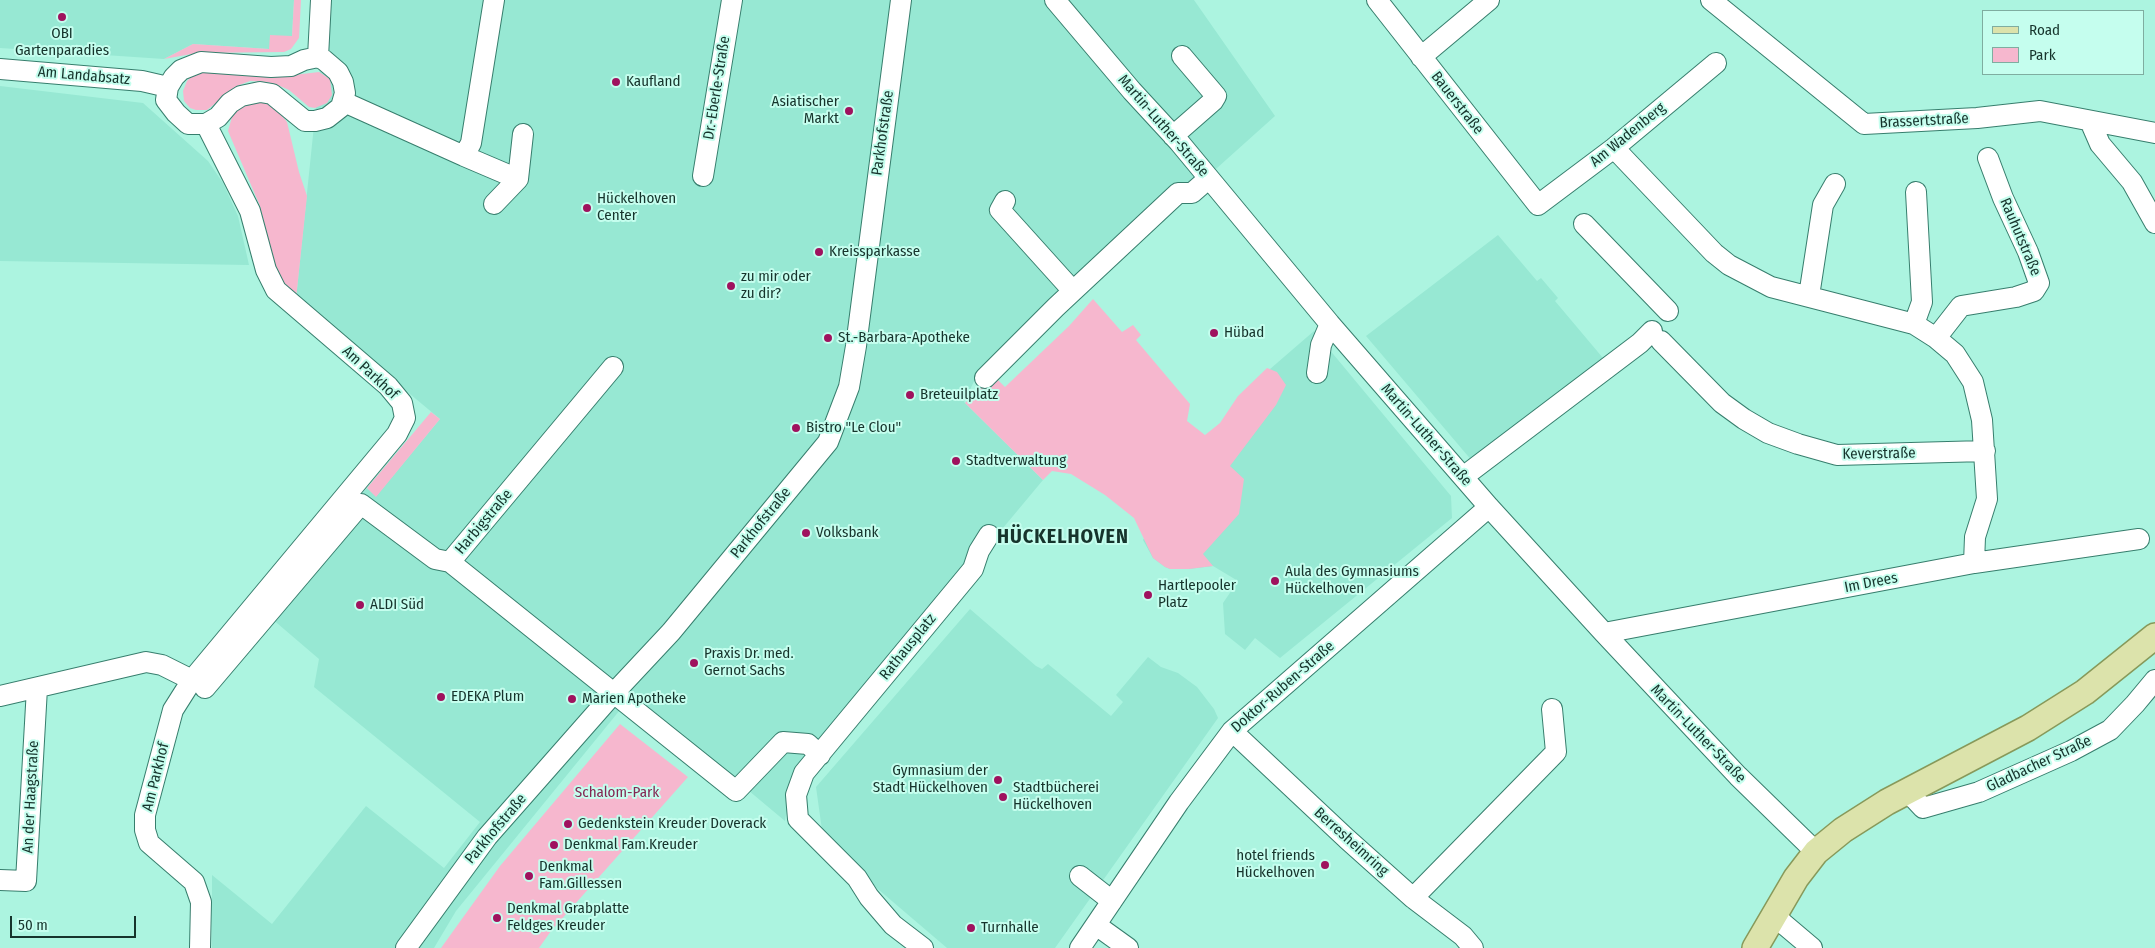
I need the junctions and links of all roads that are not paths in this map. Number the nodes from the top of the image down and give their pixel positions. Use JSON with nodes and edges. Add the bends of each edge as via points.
{"nodes":[{"id":1,"x":322,"y":0,"type":"edge"},
{"id":2,"x":494,"y":0,"type":"edge"},
{"id":3,"x":732,"y":0,"type":"edge"},
{"id":4,"x":901,"y":0,"type":"edge"},
{"id":5,"x":1055,"y":0,"type":"edge"},
{"id":6,"x":1378,"y":0,"type":"edge"},
{"id":7,"x":1489,"y":0,"type":"edge"},
{"id":8,"x":1711,"y":0,"type":"edge"},
{"id":9,"x":1182,"y":56,"type":"dead end"},
{"id":10,"x":318,"y":57,"type":"junction"},
{"id":11,"x":1421,"y":57,"type":"junction"},
{"id":12,"x":1716,"y":63,"type":"dead end"},
{"id":13,"x":0,"y":69,"type":"edge"},
{"id":14,"x":168,"y":87,"type":"junction"},
{"id":15,"x":344,"y":102,"type":"junction"},
{"id":16,"x":2090,"y":121,"type":"junction"},
{"id":17,"x":206,"y":124,"type":"junction"},
{"id":18,"x":2155,"y":133,"type":"edge"},
{"id":19,"x":523,"y":134,"type":"dead end"},
{"id":20,"x":1173,"y":136,"type":"junction"},
{"id":21,"x":1614,"y":148,"type":"junction"},
{"id":22,"x":464,"y":156,"type":"junction"},
{"id":23,"x":1988,"y":158,"type":"dead end"},
{"id":24,"x":703,"y":176,"type":"dead end"},
{"id":25,"x":518,"y":179,"type":"junction"},
{"id":26,"x":1208,"y":179,"type":"junction"},
{"id":27,"x":1835,"y":184,"type":"dead end"},
{"id":28,"x":1916,"y":192,"type":"dead end"},
{"id":29,"x":1005,"y":201,"type":"dead end"},
{"id":30,"x":494,"y":204,"type":"dead end"},
{"id":31,"x":1538,"y":205,"type":"joint"},
{"id":32,"x":2155,"y":223,"type":"edge"},
{"id":33,"x":1584,"y":224,"type":"dead end"},
{"id":34,"x":1072,"y":291,"type":"junction"},
{"id":35,"x":1809,"y":296,"type":"junction"},
{"id":36,"x":1668,"y":311,"type":"dead end"},
{"id":37,"x":1330,"y":324,"type":"junction"},
{"id":38,"x":1914,"y":324,"type":"junction"},
{"id":39,"x":1936,"y":338,"type":"junction"},
{"id":40,"x":613,"y":367,"type":"dead end"},
{"id":41,"x":1317,"y":372,"type":"dead end"},
{"id":42,"x":985,"y":378,"type":"dead end"},
{"id":43,"x":1984,"y":451,"type":"junction"},
{"id":44,"x":1463,"y":477,"type":"junction"},
{"id":45,"x":1488,"y":507,"type":"junction"},
{"id":46,"x":988,"y":535,"type":"dead end"},
{"id":47,"x":2139,"y":539,"type":"dead end"},
{"id":48,"x":450,"y":562,"type":"junction"},
{"id":49,"x":1974,"y":563,"type":"junction"},
{"id":50,"x":1604,"y":634,"type":"junction"},
{"id":51,"x":2155,"y":636,"type":"edge"},
{"id":52,"x":2155,"y":680,"type":"edge"},
{"id":53,"x":198,"y":684,"type":"junction"},
{"id":54,"x":37,"y":688,"type":"junction"},
{"id":55,"x":613,"y":694,"type":"junction"},
{"id":56,"x":0,"y":696,"type":"edge"},
{"id":57,"x":1552,"y":710,"type":"dead end"},
{"id":58,"x":1232,"y":731,"type":"junction"},
{"id":59,"x":820,"y":755,"type":"junction"},
{"id":60,"x":1908,"y":792,"type":"junction"},
{"id":61,"x":1816,"y":852,"type":"junction"},
{"id":62,"x":1080,"y":876,"type":"dead end"},
{"id":63,"x":0,"y":880,"type":"edge"},
{"id":64,"x":1413,"y":898,"type":"junction"},
{"id":65,"x":1112,"y":901,"type":"junction"},
{"id":66,"x":1773,"y":916,"type":"junction"},
{"id":67,"x":1096,"y":925,"type":"junction"},
{"id":68,"x":1132,"y":946,"type":"edge"},
{"id":69,"x":200,"y":948,"type":"edge"},
{"id":70,"x":406,"y":948,"type":"edge"},
{"id":71,"x":923,"y":948,"type":"edge"},
{"id":72,"x":1080,"y":948,"type":"edge"},
{"id":73,"x":1474,"y":948,"type":"edge"},
{"id":74,"x":1755,"y":948,"type":"edge"},
{"id":75,"x":1812,"y":948,"type":"edge"}],
"edges":[{"from":1,"to":10,"type":"street"},
{"from":2,"to":22,"type":"street","via":[[470,143]]},
{"from":3,"to":24,"type":"street","name":"Dr.-Eberle-Straße"},
{"from":4,"to":55,"type":"street","name":"Parkhofstraße","via":[[856,346],[849,388],[836,425],[828,442],[671,632]]},
{"from":5,"to":20,"type":"street","name":"Martin-Luther-Straße"},
{"from":6,"to":11,"type":"street","name":"Bauerstraße"},
{"from":7,"to":11,"type":"street"},
{"from":8,"to":16,"type":"street","name":"Brassertstraße","via":[[1864,124],[2040,111]]},
{"from":9,"to":20,"type":"street","via":[[1216,96]]},
{"from":10,"to":14,"type":"street","via":[[291,66],[201,62],[181,70]]},
{"from":10,"to":15,"type":"street","via":[[338,72],[343,82]]},
{"from":11,"to":31,"type":"street","name":"Bauerstraße"},
{"from":12,"to":21,"type":"street","name":"Am Wadenberg"},
{"from":13,"to":14,"type":"street","name":"Am Landabsatz","via":[[142,81]]},
{"from":14,"to":17,"type":"street","via":[[166,100],[176,113],[188,124]]},
{"from":15,"to":17,"type":"street","via":[[327,118],[305,121],[272,94],[250,93],[230,103],[218,117]]},
{"from":15,"to":22,"type":"street"},
{"from":16,"to":18,"type":"street","name":"Brassertstraße"},
{"from":16,"to":32,"type":"street","via":[[2100,144],[2132,182]]},
{"from":17,"to":53,"type":"street","name":"Am Parkhof","via":[[250,211],[266,270],[276,290],[388,386],[402,403],[405,418],[397,434]]},
{"from":19,"to":25,"type":"street"},
{"from":20,"to":26,"type":"street","name":"Martin-Luther-Straße"},
{"from":21,"to":31,"type":"street","name":"Am Wadenberg"},
{"from":21,"to":35,"type":"street","via":[[1729,265],[1771,287]]},
{"from":22,"to":25,"type":"street"},
{"from":23,"to":39,"type":"street","name":"Rauhutstraße","via":[[2039,283],[2034,291],[1961,306]]},
{"from":25,"to":30,"type":"street"},
{"from":26,"to":34,"type":"street","via":[[1192,193],[1178,194]]},
{"from":26,"to":37,"type":"street","name":"Martin-Luther-Straße"},
{"from":27,"to":35,"type":"street","via":[[1823,205]]},
{"from":28,"to":38,"type":"street","via":[[1922,302]]},
{"from":29,"to":34,"type":"street","via":[[1000,210]]},
{"from":33,"to":36,"type":"street"},
{"from":34,"to":42,"type":"street"},
{"from":35,"to":38,"type":"street"},
{"from":37,"to":41,"type":"street","via":[[1321,345]]},
{"from":37,"to":44,"type":"street","name":"Martin-Luther-Straße"},
{"from":38,"to":39,"type":"street"},
{"from":39,"to":43,"type":"street","via":[[1955,354],[1973,382],[1982,420]]},
{"from":40,"to":48,"type":"street","name":"Harbigstraße"},
{"from":43,"to":44,"type":"street","name":"Keverstraße","via":[[1837,455],[1798,444],[1768,432],[1722,403],[1656,336],[1640,343]]},
{"from":43,"to":49,"type":"street","via":[[1987,499],[1975,537]]},
{"from":44,"to":45,"type":"street","name":"Martin-Luther-Straße"},
{"from":45,"to":50,"type":"street","name":"Martin-Luther-Straße"},
{"from":45,"to":58,"type":"street","name":"Doktor-Ruben-Straße"},
{"from":46,"to":59,"type":"street","name":"Rathausplatz","via":[[973,570]]},
{"from":47,"to":49,"type":"street","name":"Im Drees"},
{"from":48,"to":53,"type":"street","via":[[435,559],[361,504]]},
{"from":48,"to":55,"type":"street","name":"Harbigstraße"},
{"from":49,"to":50,"type":"street","name":"Im Drees"},
{"from":50,"to":61,"type":"street","name":"Martin-Luther-Straße","via":[[1738,776]]},
{"from":51,"to":60,"type":"main road","via":[[2085,692],[2028,728]]},
{"from":52,"to":60,"type":"street","name":"Gladbacher Straße","via":[[2110,730],[2071,751],[1979,792],[1923,808]]},
{"from":53,"to":54,"type":"street","via":[[162,665],[146,662]]},
{"from":53,"to":69,"type":"street","name":"Am Parkhof","via":[[173,710],[145,815],[145,830],[149,843],[194,882],[201,902]]},
{"from":54,"to":56,"type":"street"},
{"from":54,"to":63,"type":"street","name":"An der Haagstraße","via":[[26,881]]},
{"from":55,"to":59,"type":"street","name":"Harbigstraße","via":[[736,791],[783,742],[808,744]]},
{"from":55,"to":70,"type":"street","name":"Parkhofstraße","via":[[487,837]]},
{"from":57,"to":64,"type":"street","via":[[1556,752]]},
{"from":58,"to":64,"type":"street","name":"Berresheimring","via":[[1258,762],[1311,812]]},
{"from":58,"to":65,"type":"street","name":"Doktor-Ruben-Straße"},
{"from":59,"to":71,"type":"street","name":"Rathausplatz","via":[[800,782],[796,795],[798,819],[857,878],[893,925]]},
{"from":60,"to":61,"type":"main road","via":[[1842,830]]},
{"from":61,"to":66,"type":"main road"},
{"from":62,"to":65,"type":"street"},
{"from":64,"to":73,"type":"street","name":"Berresheimring"},
{"from":65,"to":67,"type":"street","name":"Doktor-Ruben-Straße"},
{"from":66,"to":74,"type":"main road"},
{"from":66,"to":75,"type":"street"},
{"from":67,"to":68,"type":"street"},
{"from":67,"to":72,"type":"street","name":"Doktor-Ruben-Straße"}]}
